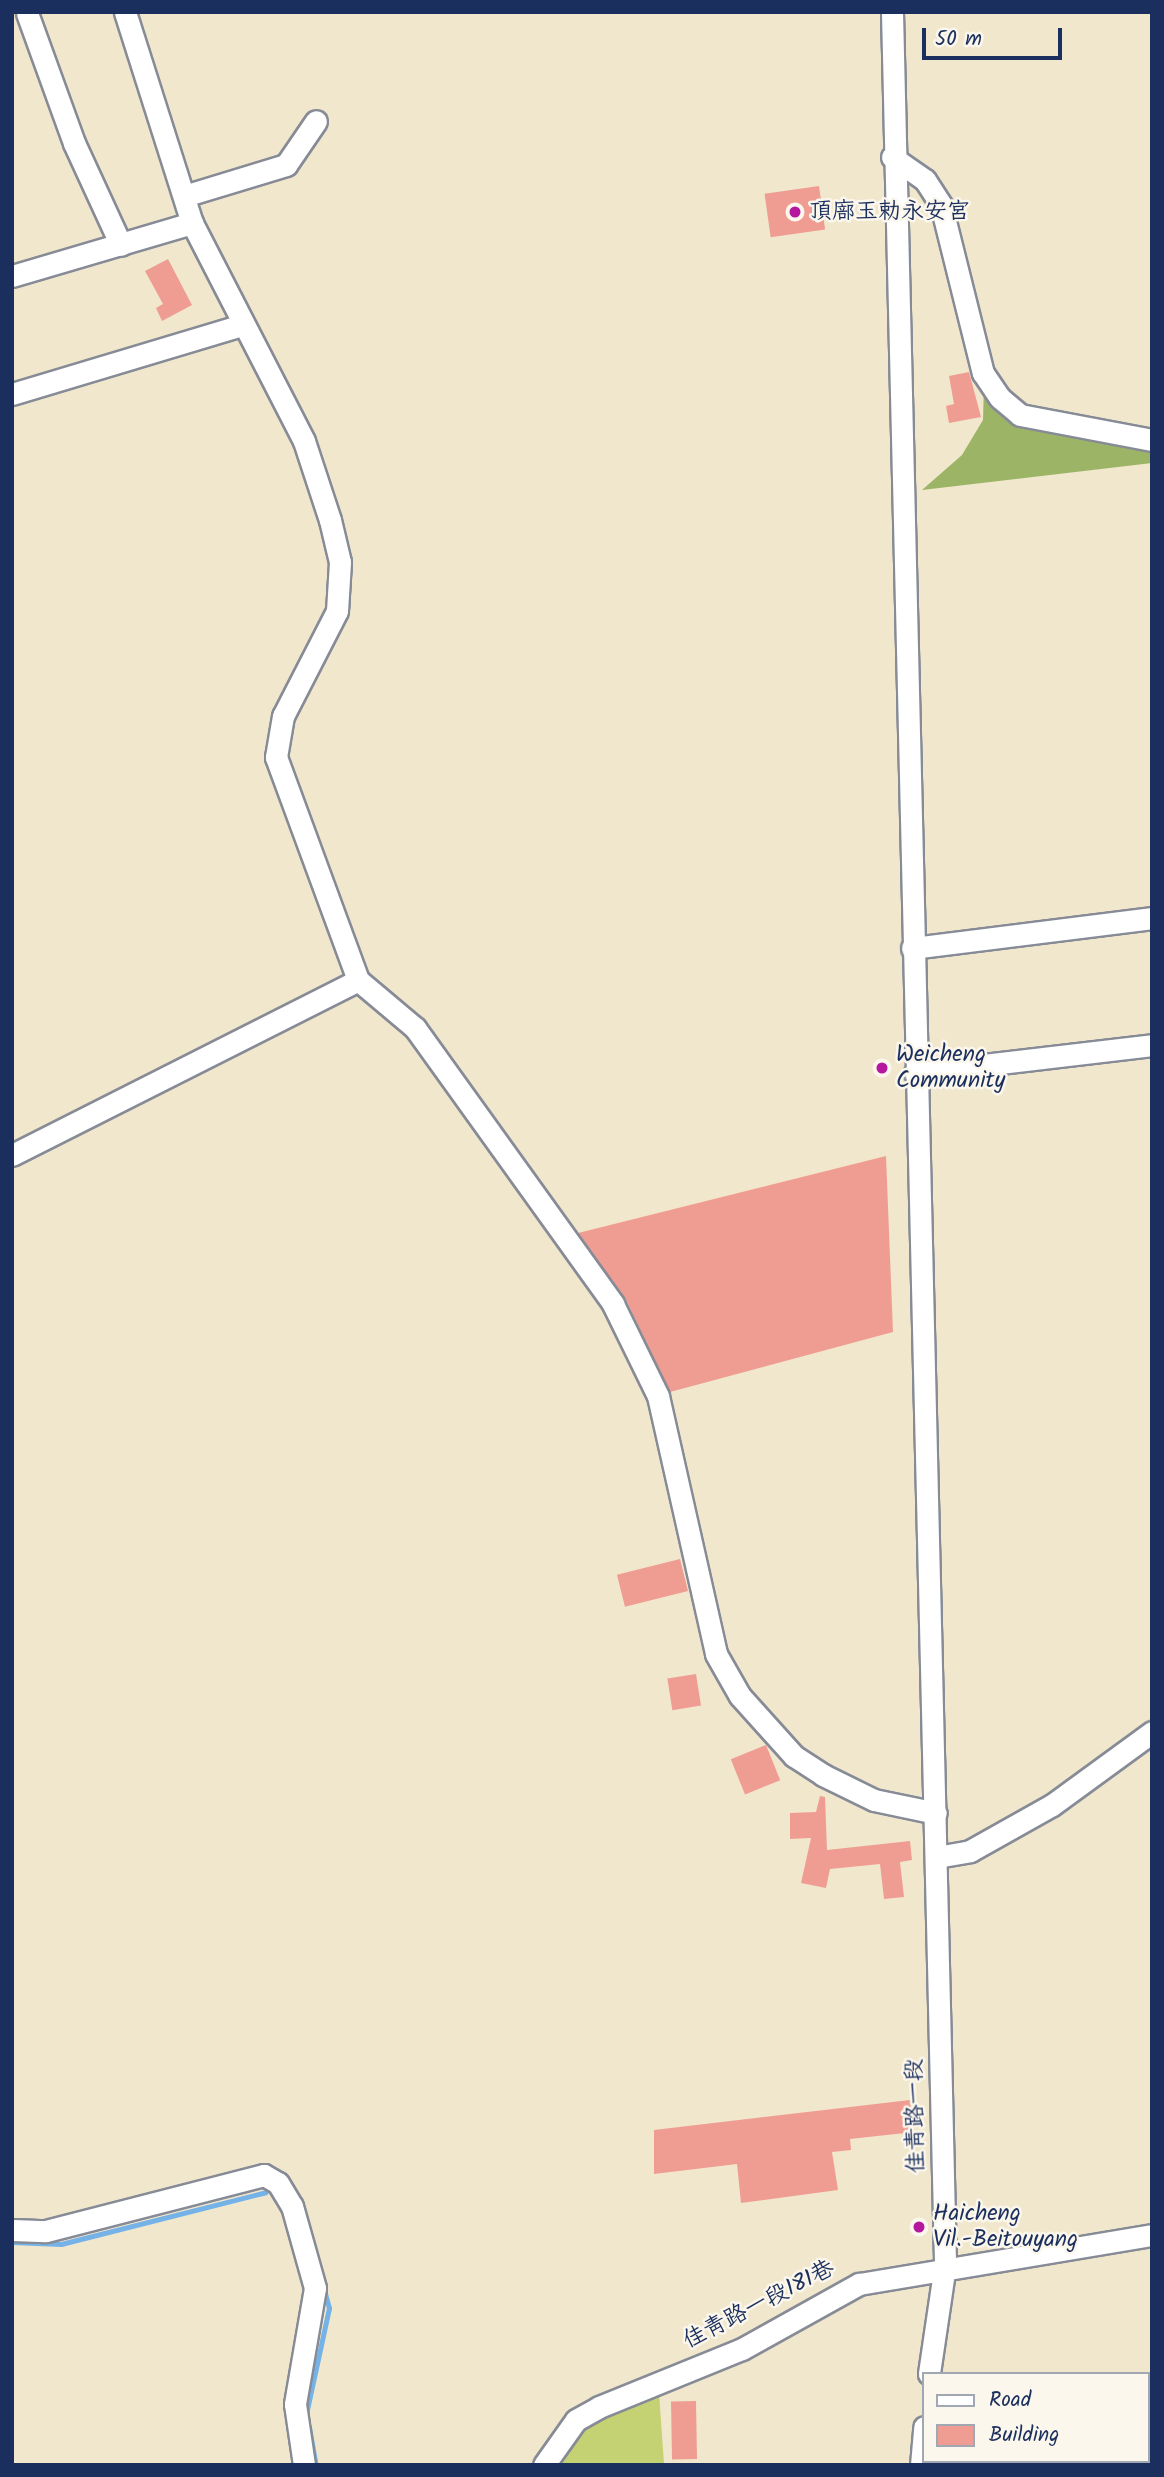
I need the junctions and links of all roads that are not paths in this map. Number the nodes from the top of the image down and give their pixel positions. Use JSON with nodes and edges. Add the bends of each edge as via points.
{"nodes":[{"id":1,"x":125,"y":12,"type":"edge"},
{"id":2,"x":892,"y":12,"type":"edge"},
{"id":3,"x":23,"y":15,"type":"edge"},
{"id":4,"x":316,"y":121,"type":"dead end"},
{"id":5,"x":892,"y":157,"type":"junction"},
{"id":6,"x":184,"y":196,"type":"junction"},
{"id":7,"x":192,"y":223,"type":"junction"},
{"id":8,"x":121,"y":245,"type":"junction"},
{"id":9,"x":12,"y":276,"type":"edge"},
{"id":10,"x":242,"y":325,"type":"junction"},
{"id":11,"x":12,"y":394,"type":"edge"},
{"id":12,"x":1152,"y":440,"type":"edge"},
{"id":13,"x":1152,"y":918,"type":"edge"},
{"id":14,"x":912,"y":948,"type":"junction"},
{"id":15,"x":358,"y":980,"type":"junction"},
{"id":16,"x":1152,"y":1045,"type":"edge"},
{"id":17,"x":915,"y":1073,"type":"junction"},
{"id":18,"x":12,"y":1155,"type":"edge"},
{"id":19,"x":1152,"y":1732,"type":"edge"},
{"id":20,"x":936,"y":1813,"type":"junction"},
{"id":21,"x":937,"y":1857,"type":"junction"},
{"id":22,"x":12,"y":2230,"type":"edge"},
{"id":23,"x":1152,"y":2235,"type":"edge"},
{"id":24,"x":945,"y":2265,"type":"junction"},
{"id":25,"x":929,"y":2372,"type":"edge"},
{"id":26,"x":304,"y":2465,"type":"edge"},
{"id":27,"x":544,"y":2465,"type":"edge"}],
"edges":[{"from":1,"to":6,"type":"street"},
{"from":2,"to":5,"type":"street","name":"佳青路一段"},
{"from":3,"to":8,"type":"street"},
{"from":4,"to":6,"type":"street","via":[[286,164]]},
{"from":5,"to":12,"type":"street","via":[[925,180],[941,205],[984,373],[1000,398],[1020,415]]},
{"from":5,"to":14,"type":"street","name":"佳青路一段"},
{"from":6,"to":7,"type":"street"},
{"from":7,"to":8,"type":"street"},
{"from":7,"to":10,"type":"street"},
{"from":8,"to":9,"type":"street"},
{"from":10,"to":11,"type":"street"},
{"from":10,"to":15,"type":"street","via":[[304,441],[340,562],[337,611],[283,716],[276,757]]},
{"from":13,"to":14,"type":"street"},
{"from":14,"to":17,"type":"street","name":"佳青路一段"},
{"from":15,"to":18,"type":"street"},
{"from":15,"to":20,"type":"street","via":[[415,1028],[613,1304],[658,1396],[716,1654],[740,1696],[794,1756],[823,1776],[874,1800]]},
{"from":16,"to":17,"type":"street"},
{"from":17,"to":20,"type":"street","name":"佳青路一段"},
{"from":19,"to":21,"type":"street","via":[[1052,1805],[970,1851]]},
{"from":20,"to":21,"type":"street","name":"佳青路一段"},
{"from":21,"to":24,"type":"street","name":"佳青路一段"},
{"from":22,"to":26,"type":"street","via":[[46,2231],[264,2175],[278,2183],[292,2206],[315,2288],[295,2404]]},
{"from":23,"to":24,"type":"street","name":"佳青路一段181巷"},
{"from":24,"to":25,"type":"street","name":"佳青路一段"},
{"from":24,"to":27,"type":"street","name":"佳青路一段181巷","via":[[859,2284],[742,2349],[599,2407],[576,2420]]}]}
